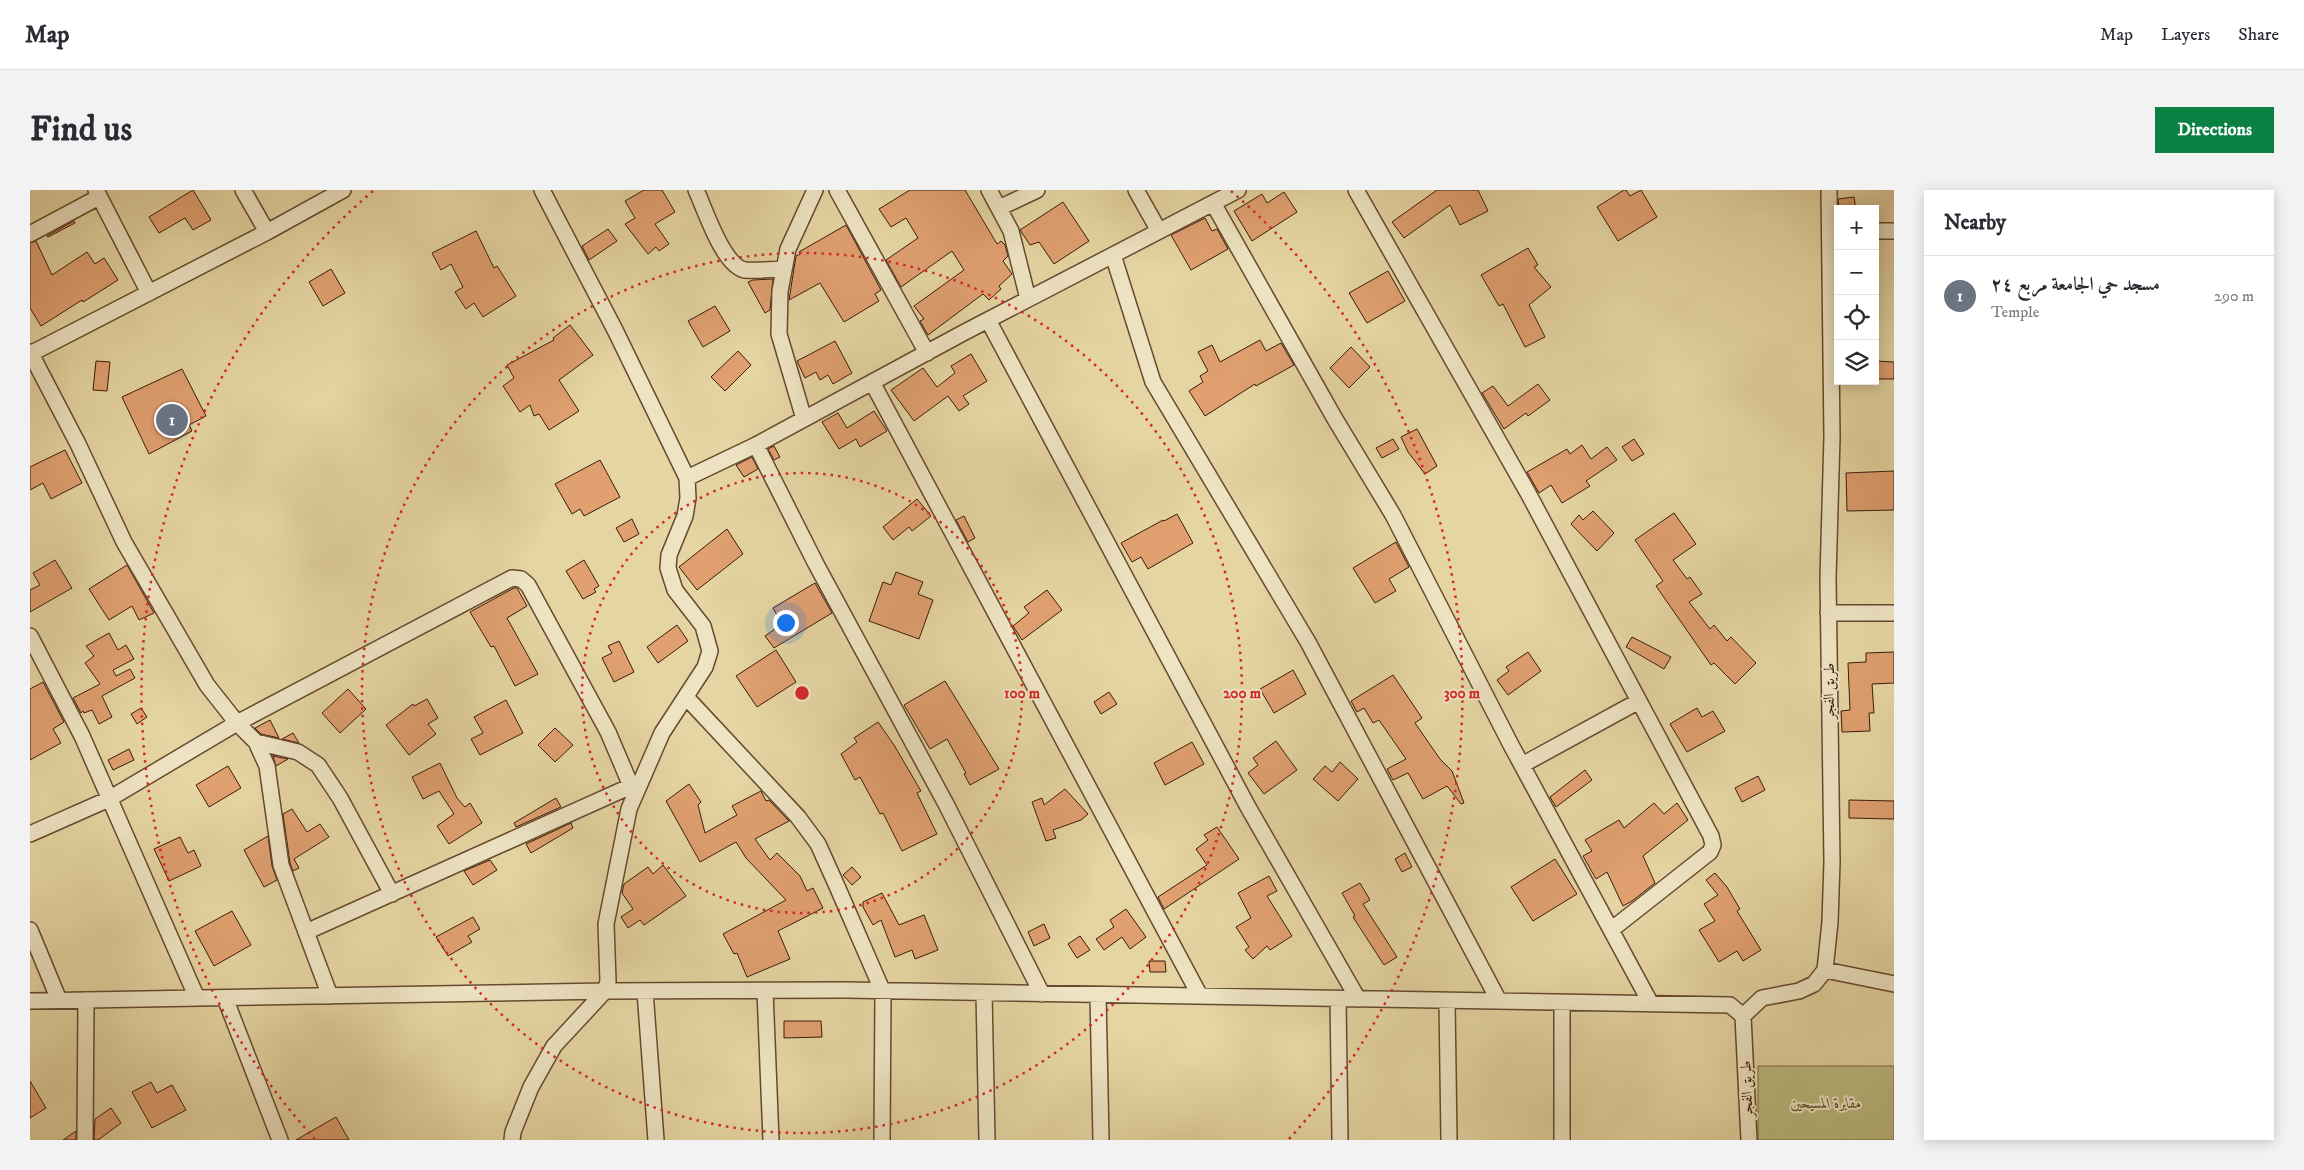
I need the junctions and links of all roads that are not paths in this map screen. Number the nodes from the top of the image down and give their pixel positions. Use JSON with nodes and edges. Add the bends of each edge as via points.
{"nodes":[{"id":1,"x":243,"y":190,"type":"edge"},
{"id":2,"x":343,"y":190,"type":"edge"},
{"id":3,"x":542,"y":190,"type":"edge"},
{"id":4,"x":696,"y":190,"type":"edge"},
{"id":5,"x":815,"y":190,"type":"edge"},
{"id":6,"x":837,"y":190,"type":"edge"},
{"id":7,"x":989,"y":190,"type":"edge"},
{"id":8,"x":1037,"y":190,"type":"edge"},
{"id":9,"x":1136,"y":190,"type":"edge"},
{"id":10,"x":1238,"y":190,"type":"edge"},
{"id":11,"x":1356,"y":190,"type":"edge"},
{"id":12,"x":1829,"y":190,"type":"edge"},
{"id":13,"x":97,"y":194,"type":"edge"},
{"id":14,"x":1212,"y":203,"type":"junction"},
{"id":15,"x":999,"y":208,"type":"junction"},
{"id":16,"x":1158,"y":231,"type":"junction"},
{"id":17,"x":1834,"y":231,"type":"edge"},
{"id":18,"x":1879,"y":231,"type":"edge"},
{"id":19,"x":1894,"y":231,"type":"edge"},
{"id":20,"x":267,"y":232,"type":"junction"},
{"id":21,"x":30,"y":234,"type":"edge"},
{"id":22,"x":1113,"y":255,"type":"junction"},
{"id":23,"x":784,"y":269,"type":"junction"},
{"id":24,"x":149,"y":293,"type":"junction"},
{"id":25,"x":1028,"y":299,"type":"junction"},
{"id":26,"x":988,"y":320,"type":"junction"},
{"id":27,"x":30,"y":353,"type":"edge"},
{"id":28,"x":927,"y":353,"type":"junction"},
{"id":29,"x":872,"y":382,"type":"junction"},
{"id":30,"x":804,"y":419,"type":"junction"},
{"id":31,"x":756,"y":445,"type":"junction"},
{"id":32,"x":688,"y":478,"type":"junction"},
{"id":33,"x":1828,"y":613,"type":"junction"},
{"id":34,"x":1894,"y":613,"type":"edge"},
{"id":35,"x":30,"y":636,"type":"edge"},
{"id":36,"x":686,"y":697,"type":"junction"},
{"id":37,"x":1639,"y":702,"type":"junction"},
{"id":38,"x":236,"y":723,"type":"junction"},
{"id":39,"x":256,"y":742,"type":"junction"},
{"id":40,"x":1522,"y":765,"type":"junction"},
{"id":41,"x":636,"y":784,"type":"junction"},
{"id":42,"x":109,"y":799,"type":"junction"},
{"id":43,"x":30,"y":834,"type":"edge"},
{"id":44,"x":392,"y":894,"type":"junction"},
{"id":45,"x":30,"y":930,"type":"edge"},
{"id":46,"x":1611,"y":930,"type":"junction"},
{"id":47,"x":306,"y":932,"type":"junction"},
{"id":48,"x":1825,"y":970,"type":"junction"},
{"id":49,"x":1894,"y":984,"type":"edge"},
{"id":50,"x":605,"y":991,"type":"junction"},
{"id":51,"x":645,"y":991,"type":"junction"},
{"id":52,"x":765,"y":991,"type":"junction"},
{"id":53,"x":883,"y":992,"type":"junction"},
{"id":54,"x":984,"y":993,"type":"junction"},
{"id":55,"x":1042,"y":994,"type":"junction"},
{"id":56,"x":1098,"y":995,"type":"junction"},
{"id":57,"x":330,"y":996,"type":"junction"},
{"id":58,"x":1200,"y":996,"type":"junction"},
{"id":59,"x":197,"y":998,"type":"junction"},
{"id":60,"x":225,"y":998,"type":"junction"},
{"id":61,"x":1338,"y":999,"type":"junction"},
{"id":62,"x":1358,"y":999,"type":"junction"},
{"id":63,"x":59,"y":1000,"type":"junction"},
{"id":64,"x":86,"y":1000,"type":"junction"},
{"id":65,"x":1447,"y":1000,"type":"junction"},
{"id":66,"x":30,"y":1001,"type":"edge"},
{"id":67,"x":1499,"y":1001,"type":"junction"},
{"id":68,"x":1562,"y":1002,"type":"junction"},
{"id":69,"x":1651,"y":1004,"type":"junction"},
{"id":70,"x":1743,"y":1016,"type":"junction"},
{"id":71,"x":85,"y":1140,"type":"edge"},
{"id":72,"x":280,"y":1140,"type":"edge"},
{"id":73,"x":512,"y":1140,"type":"edge"},
{"id":74,"x":656,"y":1140,"type":"edge"},
{"id":75,"x":770,"y":1140,"type":"edge"},
{"id":76,"x":882,"y":1140,"type":"edge"},
{"id":77,"x":987,"y":1140,"type":"edge"},
{"id":78,"x":1101,"y":1140,"type":"edge"},
{"id":79,"x":1340,"y":1140,"type":"edge"},
{"id":80,"x":1449,"y":1140,"type":"edge"},
{"id":81,"x":1562,"y":1140,"type":"edge"},
{"id":82,"x":1749,"y":1140,"type":"edge"}],
"edges":[{"from":1,"to":20,"type":"street"},
{"from":2,"to":20,"type":"street"},
{"from":3,"to":32,"type":"street"},
{"from":4,"to":23,"type":"street","via":[[726,256],[738,267],[745,270]]},
{"from":5,"to":23,"type":"street","via":[[788,249]]},
{"from":6,"to":28,"type":"street"},
{"from":7,"to":15,"type":"street"},
{"from":8,"to":15,"type":"street"},
{"from":9,"to":16,"type":"street"},
{"from":10,"to":14,"type":"street"},
{"from":11,"to":37,"type":"street","via":[[1528,493]]},
{"from":12,"to":17,"type":"street","name":"طريق الفجر"},
{"from":13,"to":21,"type":"street"},
{"from":13,"to":24,"type":"street"},
{"from":14,"to":16,"type":"street"},
{"from":14,"to":40,"type":"street","via":[[1393,515]]},
{"from":15,"to":25,"type":"street","via":[[1011,231]]},
{"from":16,"to":22,"type":"street"},
{"from":17,"to":33,"type":"street","name":"طريق الفجر"},
{"from":18,"to":19,"type":"street"},
{"from":20,"to":24,"type":"street"},
{"from":22,"to":25,"type":"street"},
{"from":22,"to":67,"type":"street","via":[[1153,382],[1308,642]]},
{"from":23,"to":30,"type":"street","via":[[779,334]]},
{"from":24,"to":27,"type":"street"},
{"from":25,"to":26,"type":"street"},
{"from":26,"to":28,"type":"street"},
{"from":26,"to":62,"type":"street","via":[[1248,807]]},
{"from":27,"to":38,"type":"street","via":[[124,542],[208,685]]},
{"from":28,"to":29,"type":"street"},
{"from":29,"to":30,"type":"street"},
{"from":29,"to":58,"type":"street"},
{"from":30,"to":31,"type":"street"},
{"from":31,"to":32,"type":"street"},
{"from":31,"to":55,"type":"street","via":[[816,564],[946,804]]},
{"from":32,"to":36,"type":"street","via":[[685,516],[669,555],[668,568],[676,590],[703,626],[710,651],[705,667]]},
{"from":33,"to":34,"type":"street"},
{"from":33,"to":48,"type":"street","name":"طريق الفجر","via":[[1832,862]]},
{"from":35,"to":42,"type":"street","via":[[82,736]]},
{"from":36,"to":41,"type":"street","via":[[662,733]]},
{"from":36,"to":53,"type":"street","via":[[798,817],[818,844]]},
{"from":37,"to":40,"type":"street"},
{"from":37,"to":46,"type":"street","via":[[1713,845],[1710,852]]},
{"from":38,"to":39,"type":"street"},
{"from":38,"to":41,"type":"street","via":[[512,578],[521,579],[528,585]]},
{"from":38,"to":42,"type":"street"},
{"from":39,"to":44,"type":"street","via":[[298,752],[318,765],[340,798]]},
{"from":39,"to":47,"type":"street","via":[[267,766],[281,866]]},
{"from":40,"to":46,"type":"street"},
{"from":41,"to":44,"type":"street"},
{"from":41,"to":50,"type":"street","via":[[606,924],[608,981]]},
{"from":42,"to":43,"type":"street"},
{"from":42,"to":59,"type":"street"},
{"from":44,"to":47,"type":"street"},
{"from":45,"to":63,"type":"street"},
{"from":46,"to":69,"type":"street"},
{"from":47,"to":57,"type":"street"},
{"from":48,"to":49,"type":"street"},
{"from":48,"to":70,"type":"street","via":[[1814,984],[1798,991],[1762,998]]},
{"from":50,"to":51,"type":"street"},
{"from":50,"to":57,"type":"street"},
{"from":50,"to":73,"type":"street","via":[[554,1046],[530,1088]]},
{"from":51,"to":52,"type":"street"},
{"from":51,"to":74,"type":"street"},
{"from":52,"to":53,"type":"street"},
{"from":52,"to":75,"type":"street"},
{"from":53,"to":54,"type":"street"},
{"from":53,"to":76,"type":"street"},
{"from":54,"to":55,"type":"street"},
{"from":54,"to":77,"type":"street"},
{"from":55,"to":56,"type":"street"},
{"from":56,"to":58,"type":"street"},
{"from":56,"to":78,"type":"street"},
{"from":57,"to":60,"type":"street"},
{"from":58,"to":61,"type":"street"},
{"from":59,"to":60,"type":"street"},
{"from":59,"to":64,"type":"street"},
{"from":60,"to":72,"type":"street"},
{"from":61,"to":62,"type":"street"},
{"from":61,"to":79,"type":"street"},
{"from":62,"to":65,"type":"street"},
{"from":63,"to":64,"type":"street"},
{"from":63,"to":66,"type":"street"},
{"from":64,"to":71,"type":"street"},
{"from":65,"to":67,"type":"street"},
{"from":65,"to":80,"type":"street"},
{"from":67,"to":68,"type":"street"},
{"from":68,"to":69,"type":"street"},
{"from":68,"to":81,"type":"street"},
{"from":69,"to":70,"type":"street","via":[[1730,1005]]},
{"from":70,"to":82,"type":"street","name":"طريق الفجر"}]}
